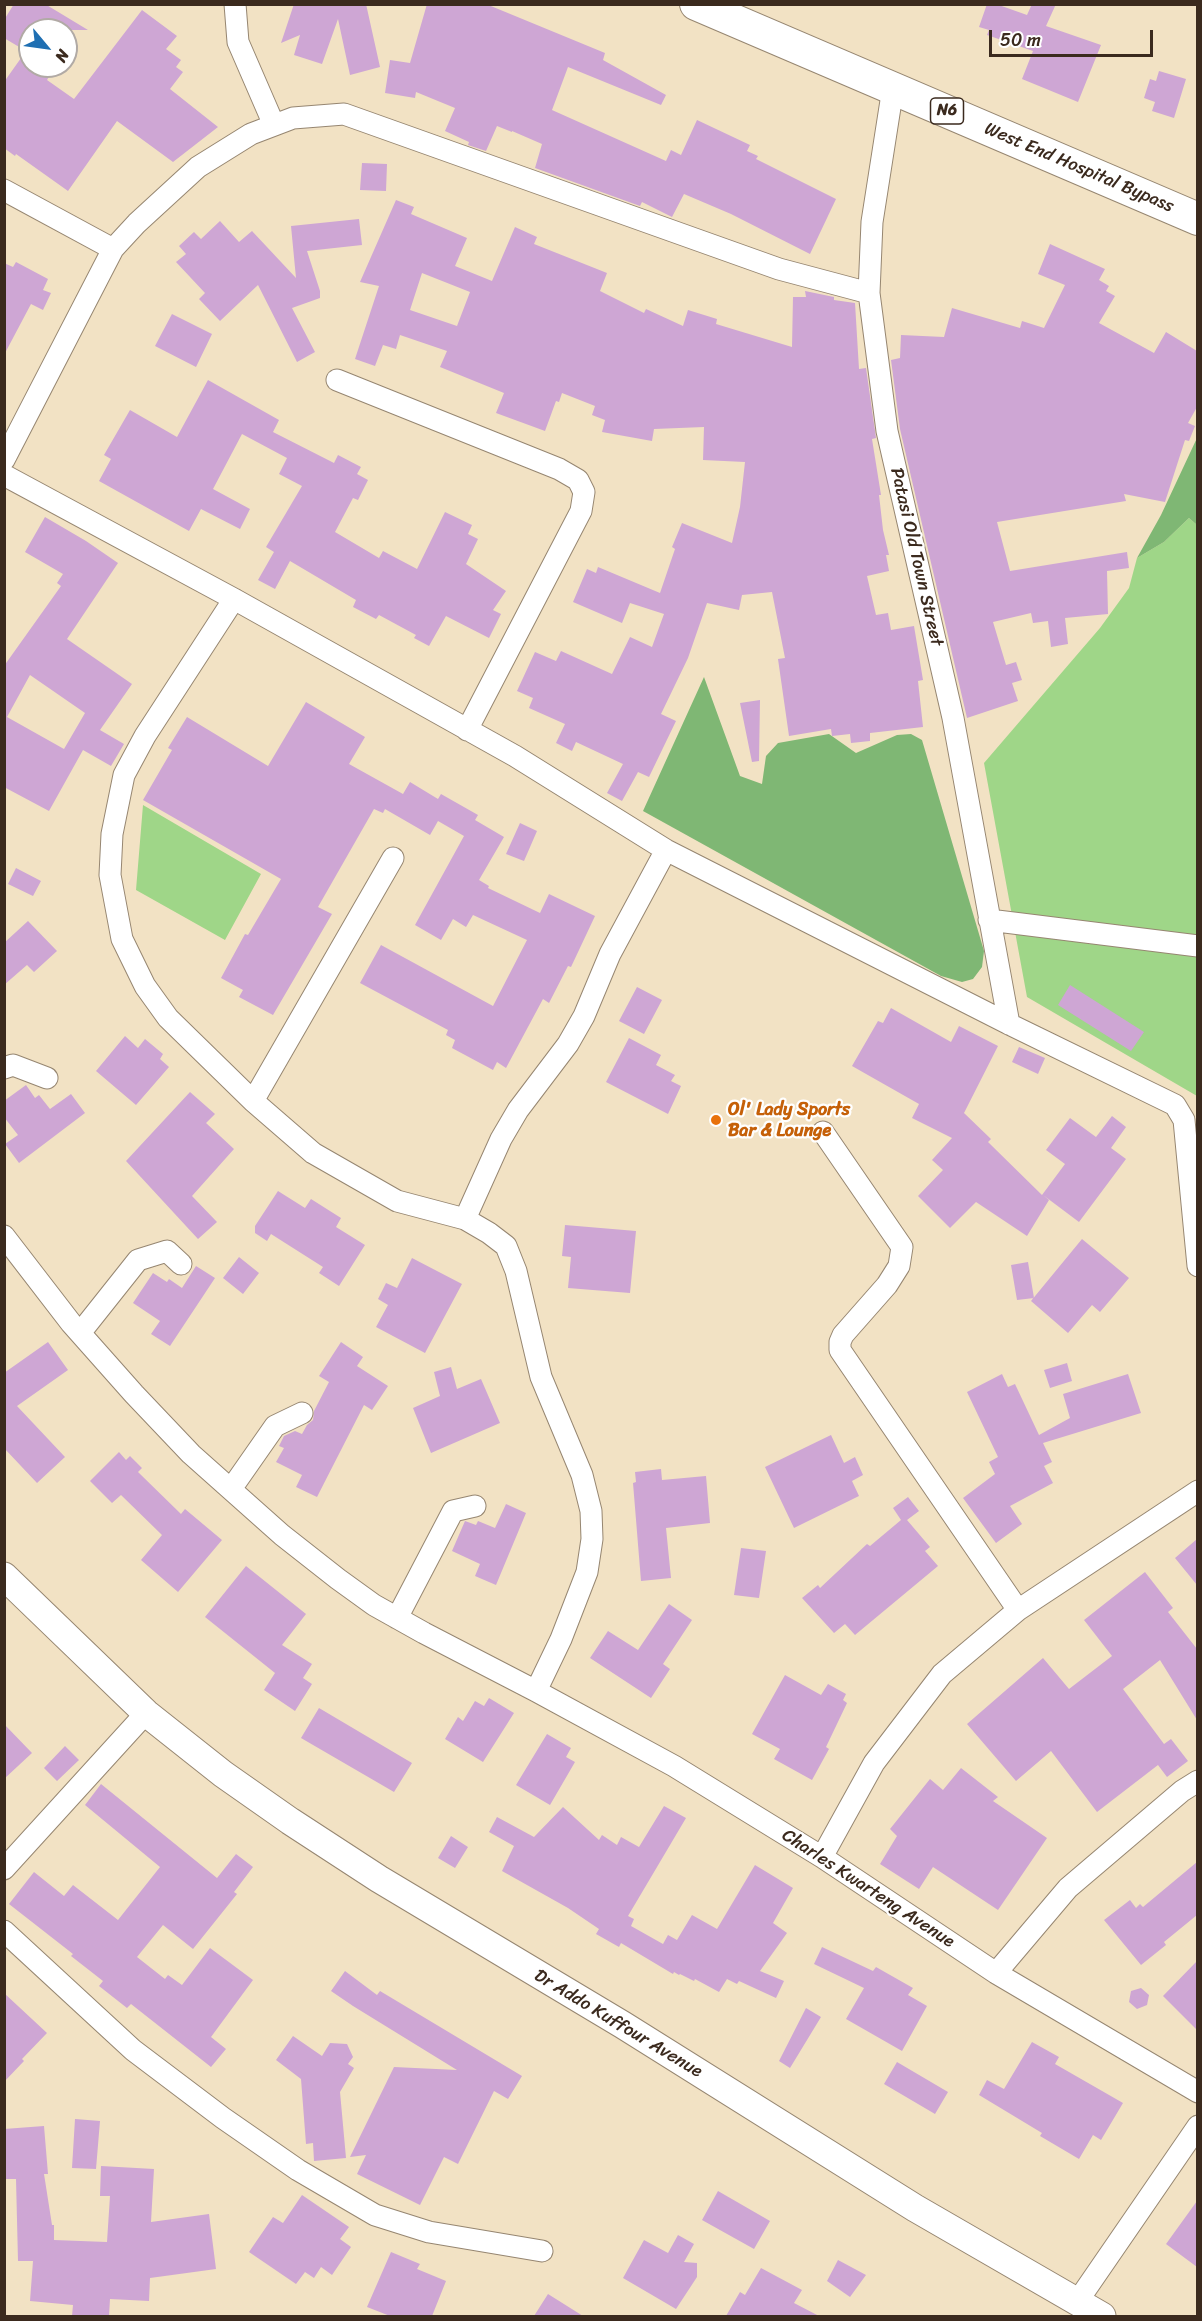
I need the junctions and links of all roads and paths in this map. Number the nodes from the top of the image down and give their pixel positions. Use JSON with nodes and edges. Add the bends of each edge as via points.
{"nodes":[{"id":1,"x":236,"y":4,"type":"edge"},
{"id":2,"x":696,"y":4,"type":"edge"},
{"id":3,"x":893,"y":88,"type":"junction"},
{"id":4,"x":274,"y":125,"type":"junction"},
{"id":5,"x":4,"y":190,"type":"edge"},
{"id":6,"x":1197,"y":219,"type":"edge"},
{"id":7,"x":113,"y":249,"type":"junction"},
{"id":8,"x":869,"y":293,"type":"junction"},
{"id":9,"x":338,"y":380,"type":"dead end"},
{"id":10,"x":4,"y":460,"type":"edge"},
{"id":11,"x":4,"y":475,"type":"edge"},
{"id":12,"x":234,"y":598,"type":"junction"},
{"id":13,"x":467,"y":730,"type":"junction"},
{"id":14,"x":666,"y":850,"type":"junction"},
{"id":15,"x":393,"y":858,"type":"dead end"},
{"id":16,"x":989,"y":920,"type":"junction"},
{"id":17,"x":1197,"y":946,"type":"edge"},
{"id":18,"x":1008,"y":1024,"type":"junction"},
{"id":19,"x":4,"y":1068,"type":"edge"},
{"id":20,"x":47,"y":1078,"type":"dead end"},
{"id":21,"x":253,"y":1101,"type":"junction"},
{"id":22,"x":823,"y":1132,"type":"dead end"},
{"id":23,"x":465,"y":1219,"type":"junction"},
{"id":24,"x":4,"y":1236,"type":"edge"},
{"id":25,"x":181,"y":1264,"type":"dead end"},
{"id":26,"x":1197,"y":1266,"type":"edge"},
{"id":27,"x":80,"y":1333,"type":"junction"},
{"id":28,"x":302,"y":1413,"type":"dead end"},
{"id":29,"x":231,"y":1489,"type":"junction"},
{"id":30,"x":1197,"y":1491,"type":"edge"},
{"id":31,"x":475,"y":1506,"type":"dead end"},
{"id":32,"x":4,"y":1575,"type":"edge"},
{"id":33,"x":1018,"y":1610,"type":"junction"},
{"id":34,"x":397,"y":1618,"type":"junction"},
{"id":35,"x":536,"y":1691,"type":"junction"},
{"id":36,"x":146,"y":1713,"type":"junction"},
{"id":37,"x":1197,"y":1781,"type":"edge"},
{"id":38,"x":822,"y":1857,"type":"junction"},
{"id":39,"x":4,"y":1869,"type":"edge"},
{"id":40,"x":4,"y":1931,"type":"edge"},
{"id":41,"x":996,"y":1973,"type":"junction"},
{"id":42,"x":1197,"y":2092,"type":"edge"},
{"id":43,"x":1197,"y":2126,"type":"edge"},
{"id":44,"x":542,"y":2251,"type":"dead end"},
{"id":45,"x":1077,"y":2302,"type":"junction"},
{"id":46,"x":1102,"y":2316,"type":"edge"}],
"edges":[{"from":1,"to":4,"type":"street","via":[[238,42]]},
{"from":2,"to":3,"type":"highway","name":"West End Hospital Bypass","number":"N6"},
{"from":3,"to":6,"type":"highway","name":"West End Hospital Bypass","number":"N6"},
{"from":3,"to":8,"type":"street","name":"Patasi Old Town Street","via":[[872,222]]},
{"from":4,"to":7,"type":"street","via":[[251,134],[198,167]]},
{"from":4,"to":8,"type":"street","via":[[293,118],[344,114],[779,269]]},
{"from":5,"to":7,"type":"street"},
{"from":7,"to":10,"type":"street"},
{"from":8,"to":16,"type":"street","name":"Patasi Old Town Street","via":[[887,431],[953,718]]},
{"from":9,"to":13,"type":"street","via":[[559,468],[578,480],[584,492],[581,511]]},
{"from":11,"to":12,"type":"street"},
{"from":12,"to":13,"type":"street"},
{"from":12,"to":21,"type":"street","via":[[124,775],[112,834],[110,875],[122,939],[145,986],[168,1018]]},
{"from":13,"to":14,"type":"street"},
{"from":14,"to":18,"type":"street"},
{"from":14,"to":23,"type":"street","via":[[610,954],[584,1016],[518,1110]]},
{"from":15,"to":21,"type":"street"},
{"from":16,"to":17,"type":"street"},
{"from":16,"to":18,"type":"street","name":"Patasi Old Town Street"},
{"from":18,"to":26,"type":"street","via":[[1175,1105],[1184,1120]]},
{"from":19,"to":20,"type":"street","via":[[13,1065]]},
{"from":21,"to":23,"type":"street","via":[[313,1153],[362,1182],[397,1201]]},
{"from":22,"to":33,"type":"street","via":[[902,1247],[899,1266],[843,1335],[840,1350]]},
{"from":23,"to":35,"type":"street","via":[[506,1246],[516,1271],[540,1377],[582,1475],[591,1511],[587,1572]]},
{"from":24,"to":27,"type":"street","name":"Charles Kwarteng Avenue"},
{"from":25,"to":27,"type":"street","via":[[167,1251],[138,1260]]},
{"from":27,"to":29,"type":"street","name":"Charles Kwarteng Avenue","via":[[191,1454]]},
{"from":28,"to":29,"type":"street","via":[[274,1426]]},
{"from":29,"to":34,"type":"street","name":"Charles Kwarteng Avenue","via":[[338,1579]]},
{"from":30,"to":33,"type":"street"},
{"from":31,"to":34,"type":"street","via":[[453,1511]]},
{"from":32,"to":36,"type":"main road","name":"Dr Addo Kuffour Avenue"},
{"from":33,"to":38,"type":"street","via":[[942,1674],[874,1763]]},
{"from":34,"to":35,"type":"street","name":"Charles Kwarteng Avenue"},
{"from":35,"to":38,"type":"street","name":"Charles Kwarteng Avenue","via":[[674,1766]]},
{"from":36,"to":39,"type":"street"},
{"from":36,"to":45,"type":"main road","name":"Dr Addo Kuffour Avenue","via":[[223,1774],[379,1879],[623,2025],[915,2208]]},
{"from":37,"to":41,"type":"street","via":[[1068,1888]]},
{"from":38,"to":41,"type":"street","name":"Charles Kwarteng Avenue"},
{"from":40,"to":44,"type":"street","via":[[133,2050],[298,2170],[375,2215],[429,2232]]},
{"from":41,"to":42,"type":"street","name":"Charles Kwarteng Avenue"},
{"from":43,"to":45,"type":"street"},
{"from":45,"to":46,"type":"main road","name":"Dr Addo Kuffour Avenue"}]}
